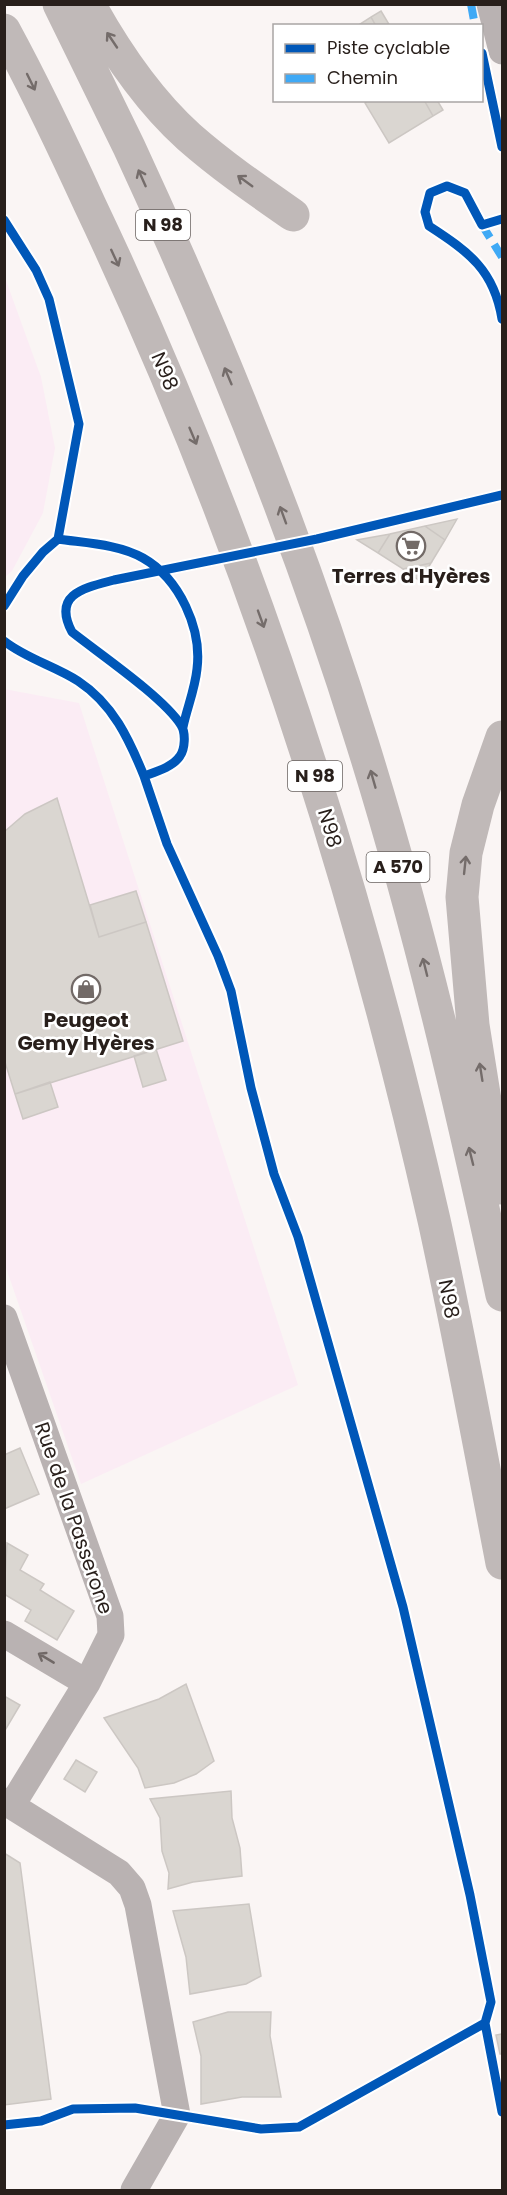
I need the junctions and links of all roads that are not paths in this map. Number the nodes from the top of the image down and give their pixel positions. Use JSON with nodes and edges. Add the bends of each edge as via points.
{"nodes":[{"id":1,"x":59,"y":4,"type":"edge"},
{"id":2,"x":89,"y":4,"type":"edge"},
{"id":3,"x":490,"y":4,"type":"edge"},
{"id":4,"x":4,"y":30,"type":"edge"},
{"id":5,"x":502,"y":51,"type":"edge"},
{"id":6,"x":293,"y":215,"type":"dead end"},
{"id":7,"x":259,"y":450,"type":"joint"},
{"id":8,"x":502,"y":737,"type":"edge"},
{"id":9,"x":502,"y":1213,"type":"edge"},
{"id":10,"x":502,"y":1295,"type":"edge"},
{"id":11,"x":4,"y":1318,"type":"edge"},
{"id":12,"x":502,"y":1563,"type":"edge"},
{"id":13,"x":4,"y":1634,"type":"edge"},
{"id":14,"x":87,"y":1683,"type":"junction"},
{"id":15,"x":8,"y":1803,"type":"edge"},
{"id":16,"x":134,"y":2190,"type":"edge"}],
"edges":[{"from":7,"to":1,"type":"highway","number":"N 98","one_way":true,"via":[[133,158]]},
{"from":6,"to":2,"type":"highway","one_way":true,"via":[[188,136],[134,72]]},
{"from":3,"to":5,"type":"street"},
{"from":4,"to":12,"type":"highway","name":"N98","number":"N 98","one_way":true,"via":[[138,305],[201,455],[309,755],[362,938],[434,1219]]},
{"from":10,"to":7,"type":"highway","name":"N 98","number":"A 570","one_way":true,"via":[[417,931],[365,752]]},
{"from":9,"to":8,"type":"highway","one_way":true,"via":[[473,1025],[462,897],[466,853],[477,805]]},
{"from":11,"to":14,"type":"street","name":"Rue de la Passerone","via":[[110,1616],[111,1635]]},
{"from":14,"to":13,"type":"street","one_way":true},
{"from":14,"to":15,"type":"street","name":"Rue de la Passerone"},
{"from":15,"to":16,"type":"street","via":[[119,1873],[132,1888],[138,1905],[177,2115]]}]}
